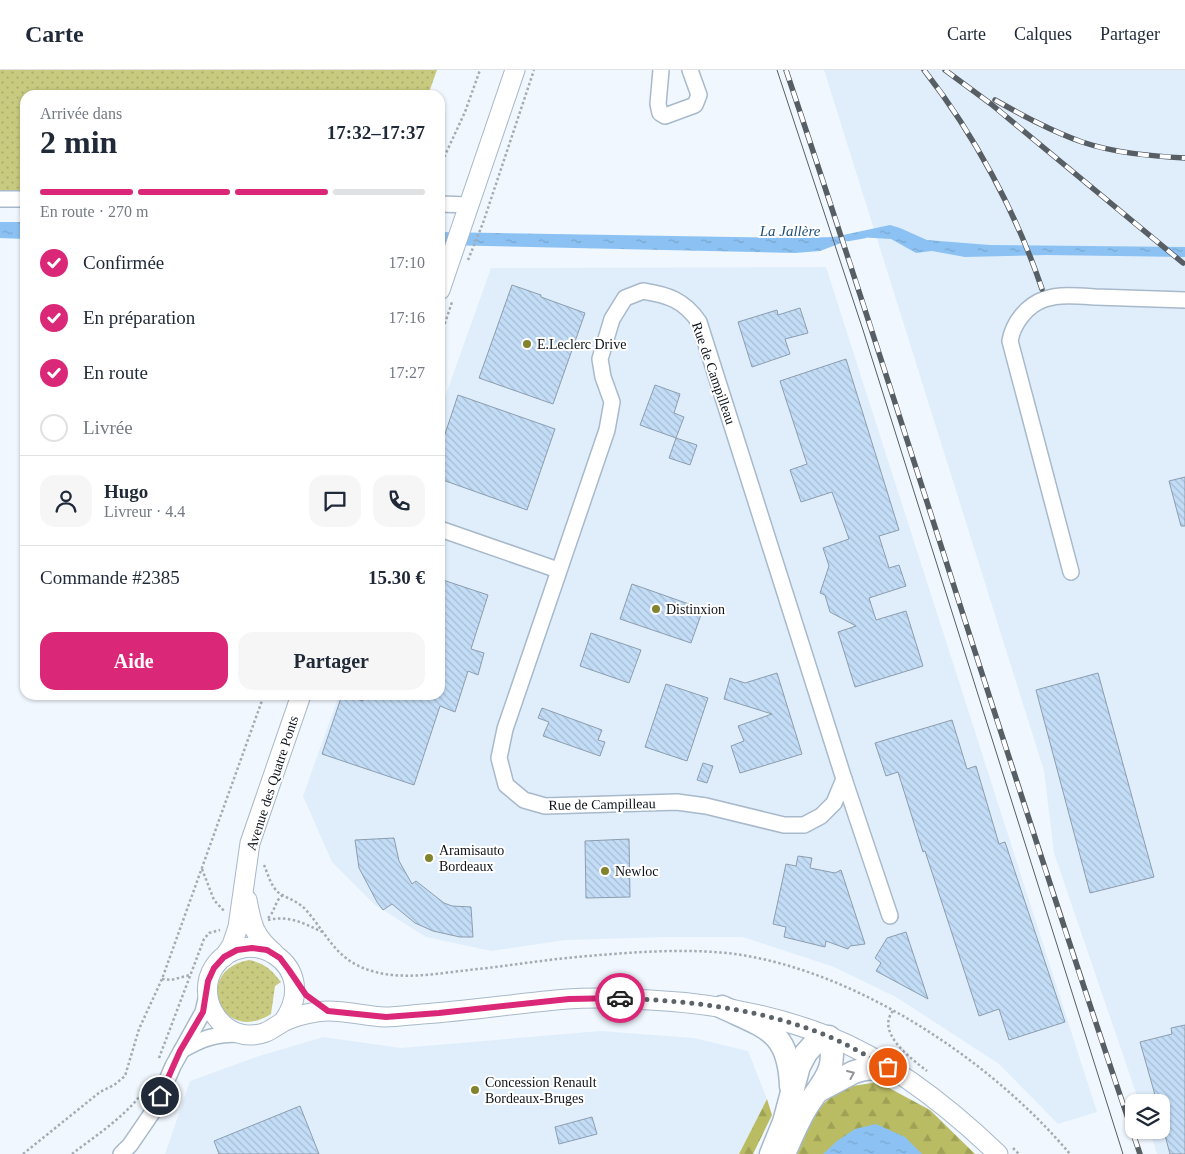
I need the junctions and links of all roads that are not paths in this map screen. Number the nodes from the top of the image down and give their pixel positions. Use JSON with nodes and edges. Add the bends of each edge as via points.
{"nodes":[{"id":1,"x":515,"y":70,"type":"edge"},
{"id":2,"x":662,"y":70,"type":"edge"},
{"id":3,"x":690,"y":70,"type":"edge"},
{"id":4,"x":0,"y":199,"type":"edge"},
{"id":5,"x":20,"y":199,"type":"edge"},
{"id":6,"x":445,"y":204,"type":"edge"},
{"id":7,"x":469,"y":205,"type":"junction"},
{"id":8,"x":445,"y":282,"type":"edge"},
{"id":9,"x":1185,"y":300,"type":"edge"},
{"id":10,"x":445,"y":531,"type":"edge"},
{"id":11,"x":558,"y":570,"type":"junction"},
{"id":12,"x":1071,"y":572,"type":"dead end"},
{"id":13,"x":299,"y":700,"type":"edge"},
{"id":14,"x":844,"y":779,"type":"junction"},
{"id":15,"x":890,"y":916,"type":"dead end"},
{"id":16,"x":245,"y":926,"type":"junction"},
{"id":17,"x":224,"y":957,"type":"junction"},
{"id":18,"x":280,"y":958,"type":"junction"},
{"id":19,"x":292,"y":976,"type":"junction"},
{"id":20,"x":207,"y":995,"type":"junction"},
{"id":21,"x":722,"y":1007,"type":"junction"},
{"id":22,"x":328,"y":1011,"type":"junction"},
{"id":23,"x":283,"y":1022,"type":"junction"},
{"id":24,"x":241,"y":1034,"type":"junction"},
{"id":25,"x":829,"y":1037,"type":"junction"},
{"id":26,"x":180,"y":1051,"type":"junction"},
{"id":27,"x":888,"y":1067,"type":"junction"},
{"id":28,"x":818,"y":1091,"type":"junction"},
{"id":29,"x":791,"y":1095,"type":"junction"},
{"id":30,"x":1005,"y":1150,"type":"edge"},
{"id":31,"x":121,"y":1154,"type":"edge"},
{"id":32,"x":771,"y":1154,"type":"edge"},
{"id":33,"x":784,"y":1154,"type":"edge"}],
"edges":[{"from":1,"to":7,"type":"main road"},
{"from":2,"to":3,"type":"street","via":[[658,104],[660,113],[665,116],[695,105],[699,95]]},
{"from":4,"to":5,"type":"street"},
{"from":6,"to":7,"type":"street"},
{"from":7,"to":8,"type":"main road","via":[[462,228],[463,253]]},
{"from":9,"to":12,"type":"street","via":[[1047,298],[1034,304],[1012,330],[1010,342]]},
{"from":10,"to":11,"type":"street"},
{"from":11,"to":14,"type":"street","name":"Rue de Campilleau","via":[[505,729],[499,758],[506,785],[524,800],[545,806],[677,802],[784,825],[804,825],[821,816],[834,803]]},
{"from":11,"to":14,"type":"street","name":"Rue de Campilleau","via":[[607,430],[612,402],[600,359],[612,319],[625,298],[643,291],[677,300],[699,322]]},
{"from":13,"to":16,"type":"main road","name":"Avenue des Quatre Ponts","via":[[250,843],[244,886]]},
{"from":14,"to":15,"type":"street","name":"Rue de Campilleau"},
{"from":16,"to":17,"type":"main road","name":"Avenue des Quatre Ponts"},
{"from":16,"to":18,"type":"main road"},
{"from":17,"to":18,"type":"main road","via":[[237,950],[252,948],[267,950]]},
{"from":17,"to":20,"type":"main road","via":[[208,981]]},
{"from":18,"to":19,"type":"main road"},
{"from":19,"to":22,"type":"main road","via":[[306,995]]},
{"from":19,"to":23,"type":"main road","via":[[294,1000]]},
{"from":20,"to":24,"type":"main road","via":[[217,1020]]},
{"from":20,"to":26,"type":"street","via":[[203,1012]]},
{"from":21,"to":22,"type":"main road","via":[[664,1000],[578,999],[386,1017]]},
{"from":21,"to":25,"type":"main road","via":[[796,1025]]},
{"from":21,"to":29,"type":"highway","via":[[763,1026],[780,1039],[791,1072]]},
{"from":22,"to":23,"type":"main road"},
{"from":23,"to":24,"type":"main road","via":[[264,1033]]},
{"from":24,"to":26,"type":"street","via":[[209,1036]]},
{"from":25,"to":27,"type":"main road"},
{"from":25,"to":28,"type":"highway","via":[[832,1062]]},
{"from":25,"to":29,"type":"highway","via":[[815,1043],[806,1052]]},
{"from":26,"to":31,"type":"street","via":[[154,1110]]},
{"from":28,"to":27,"type":"highway","one_way":true,"via":[[854,1072]]},
{"from":27,"to":30,"type":"main road","via":[[976,1133]]},
{"from":28,"to":33,"type":"highway","via":[[795,1127]]},
{"from":29,"to":32,"type":"highway"}]}
